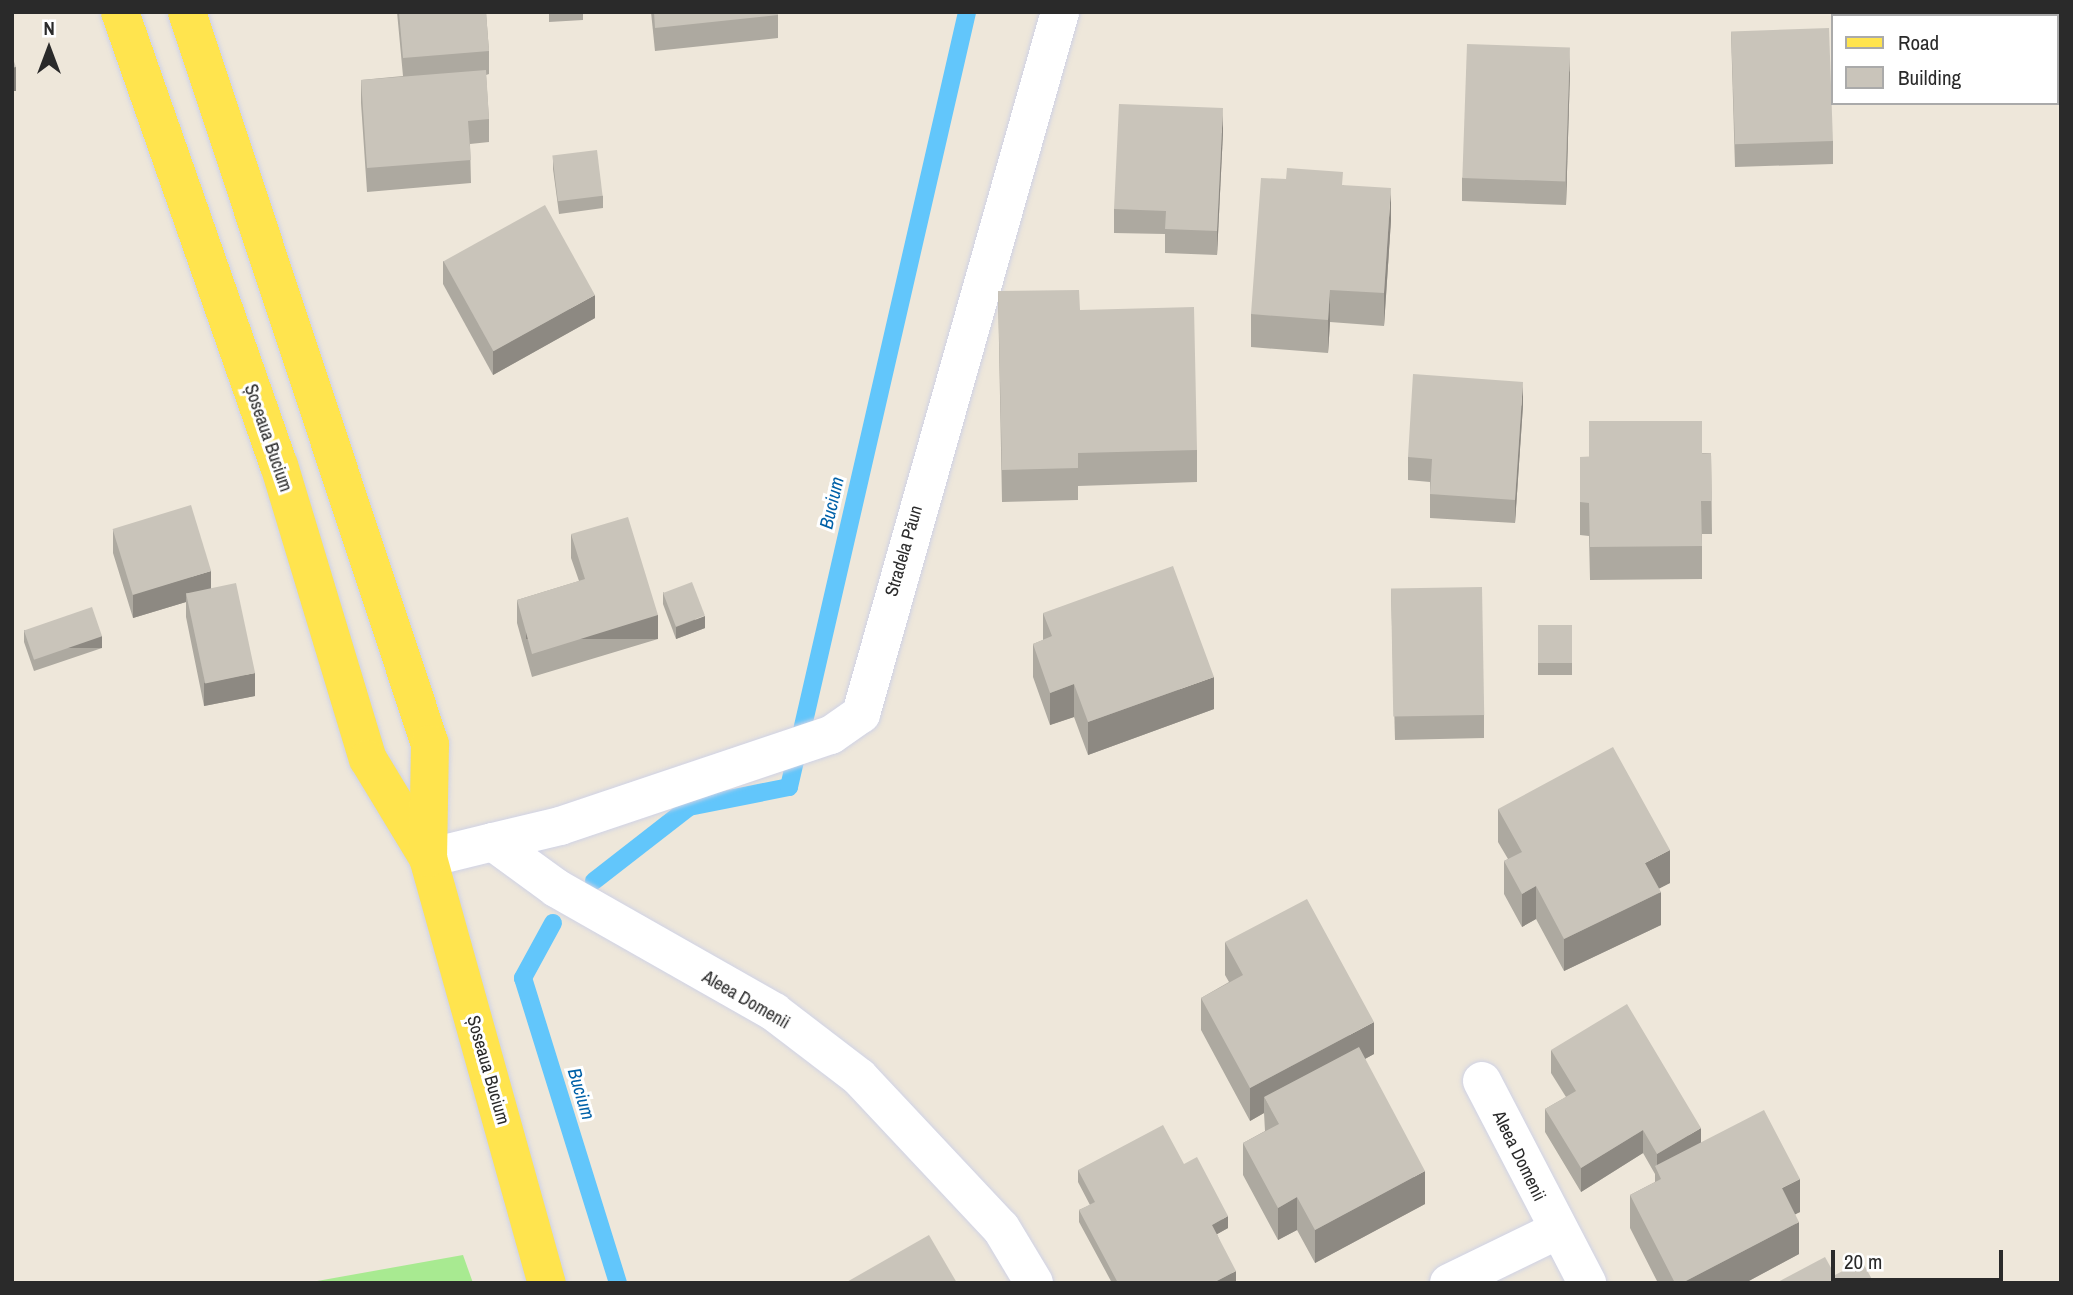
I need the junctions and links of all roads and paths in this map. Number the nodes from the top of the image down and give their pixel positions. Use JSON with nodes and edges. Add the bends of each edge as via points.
{"nodes":[{"id":1,"x":120,"y":12,"type":"edge"},
{"id":2,"x":187,"y":12,"type":"edge"},
{"id":3,"x":1059,"y":12,"type":"edge"},
{"id":4,"x":493,"y":842,"type":"junction"},
{"id":5,"x":428,"y":858,"type":"junction"},
{"id":6,"x":1482,"y":1081,"type":"dead end"},
{"id":7,"x":1556,"y":1231,"type":"junction"},
{"id":8,"x":547,"y":1283,"type":"edge"},
{"id":9,"x":1034,"y":1283,"type":"edge"},
{"id":10,"x":1449,"y":1283,"type":"edge"},
{"id":11,"x":1587,"y":1283,"type":"edge"}],
"edges":[{"from":1,"to":5,"type":"main road","name":"Șoseaua Bucium","via":[[279,465],[368,759]]},
{"from":2,"to":5,"type":"main road","name":"Șoseaua Bucium","via":[[430,744]]},
{"from":3,"to":4,"type":"street","name":"Stradela Păun","via":[[861,714],[831,735],[756,756],[560,826]]},
{"from":4,"to":5,"type":"street"},
{"from":4,"to":9,"type":"street","name":"Aleea Domenii","via":[[556,888],[774,1012],[859,1077],[1001,1228]]},
{"from":5,"to":8,"type":"main road","name":"Șoseaua Bucium"},
{"from":6,"to":7,"type":"street","name":"Aleea Domenii"},
{"from":7,"to":10,"type":"street"},
{"from":7,"to":11,"type":"street","name":"Aleea Domenii"}]}
